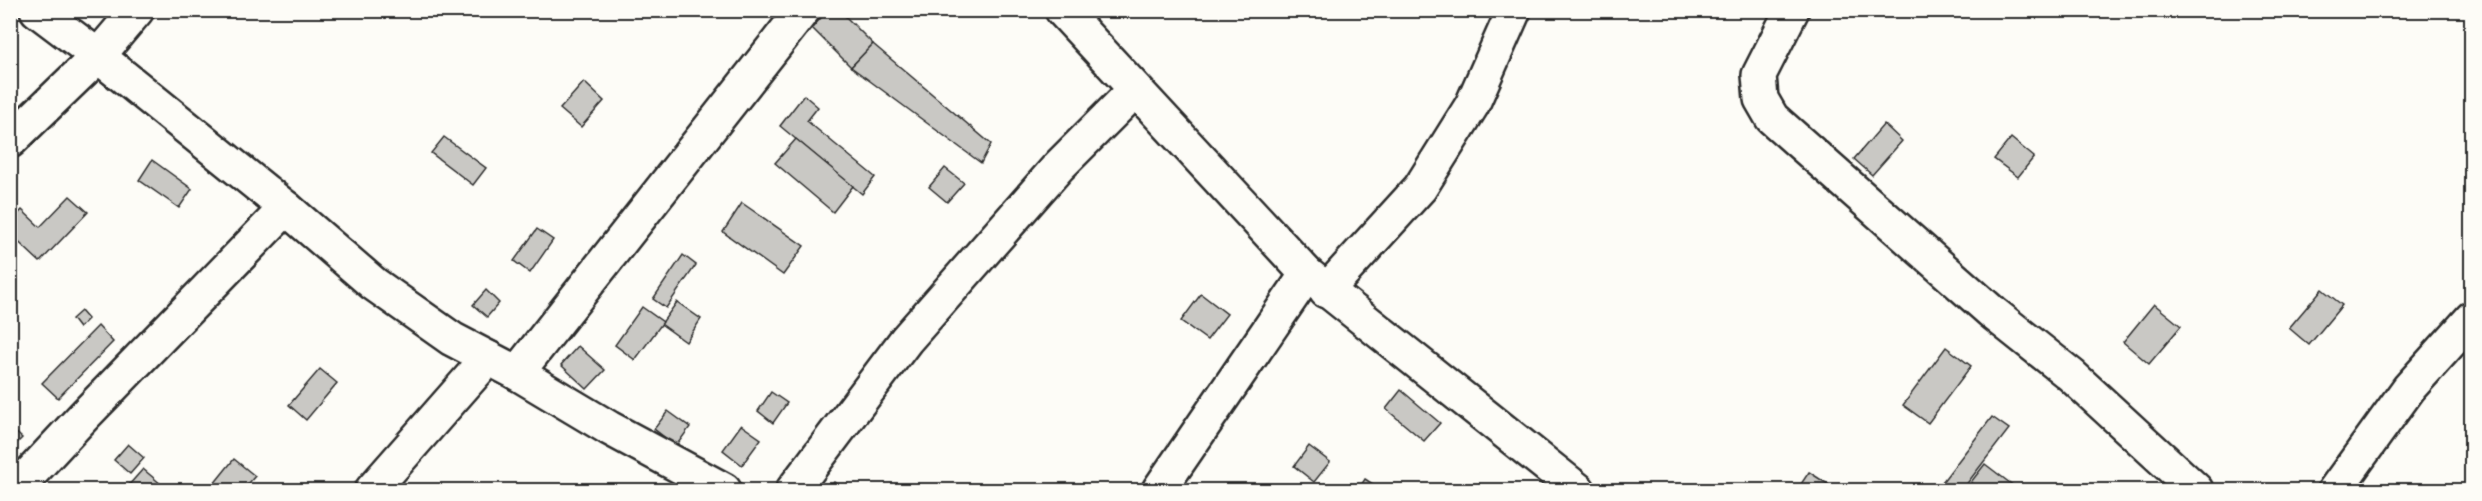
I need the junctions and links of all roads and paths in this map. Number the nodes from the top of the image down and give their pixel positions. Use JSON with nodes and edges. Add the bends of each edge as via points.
{"nodes":[{"id":1,"x":37,"y":10,"type":"edge"},
{"id":2,"x":137,"y":10,"type":"edge"},
{"id":3,"x":803,"y":10,"type":"edge"},
{"id":4,"x":1062,"y":10,"type":"edge"},
{"id":5,"x":1514,"y":10,"type":"edge"},
{"id":6,"x":1792,"y":10,"type":"edge"},
{"id":7,"x":98,"y":56,"type":"junction"},
{"id":8,"x":1135,"y":90,"type":"junction"},
{"id":9,"x":10,"y":141,"type":"edge"},
{"id":10,"x":286,"y":208,"type":"junction"},
{"id":11,"x":1316,"y":283,"type":"junction"},
{"id":12,"x":2472,"y":318,"type":"edge"},
{"id":13,"x":488,"y":358,"type":"junction"},
{"id":14,"x":517,"y":373,"type":"junction"},
{"id":15,"x":15,"y":490,"type":"edge"},
{"id":16,"x":372,"y":490,"type":"edge"},
{"id":17,"x":724,"y":490,"type":"edge"},
{"id":18,"x":793,"y":490,"type":"edge"},
{"id":19,"x":1159,"y":490,"type":"edge"},
{"id":20,"x":1578,"y":490,"type":"edge"},
{"id":21,"x":2196,"y":490,"type":"edge"},
{"id":22,"x":2335,"y":490,"type":"edge"}],
"edges":[{"from":1,"to":7,"type":"street"},
{"from":2,"to":7,"type":"street"},
{"from":3,"to":14,"type":"street"},
{"from":4,"to":8,"type":"street"},
{"from":5,"to":11,"type":"street","via":[[1472,105],[1420,188]]},
{"from":6,"to":21,"type":"street","via":[[1758,75],[1761,99],[1772,118],[1993,313],[2071,375]]},
{"from":7,"to":9,"type":"street"},
{"from":7,"to":10,"type":"street"},
{"from":8,"to":11,"type":"street"},
{"from":8,"to":18,"type":"street","via":[[1059,166],[906,340]]},
{"from":10,"to":13,"type":"street","via":[[374,284],[452,339]]},
{"from":10,"to":15,"type":"street"},
{"from":11,"to":19,"type":"street"},
{"from":11,"to":20,"type":"street"},
{"from":12,"to":22,"type":"street","via":[[2409,388]]},
{"from":13,"to":14,"type":"street"},
{"from":13,"to":16,"type":"street"},
{"from":14,"to":17,"type":"street"}]}
